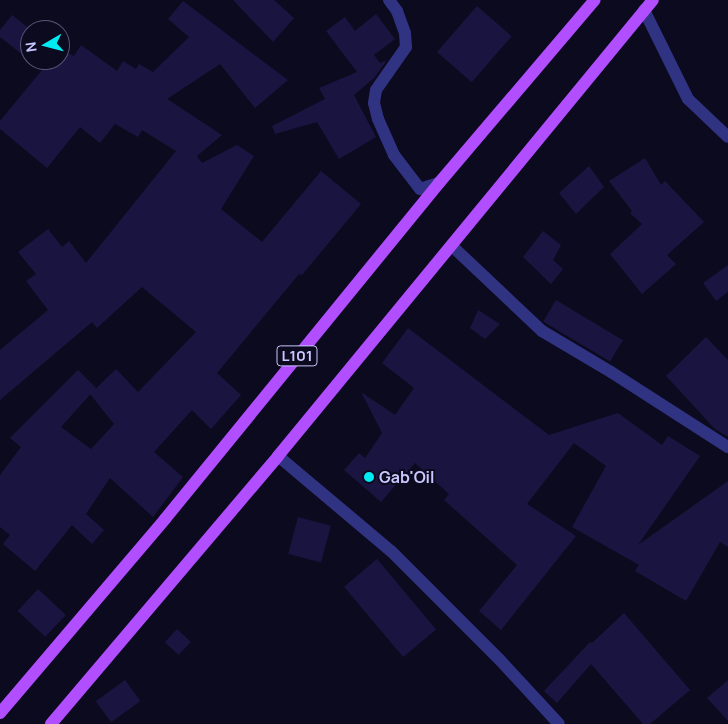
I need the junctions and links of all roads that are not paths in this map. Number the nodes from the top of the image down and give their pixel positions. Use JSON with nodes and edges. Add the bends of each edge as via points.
{"nodes":[{"id":1,"x":389,"y":0,"type":"edge"},
{"id":2,"x":595,"y":0,"type":"edge"},
{"id":3,"x":653,"y":0,"type":"edge"},
{"id":4,"x":644,"y":10,"type":"junction"},
{"id":5,"x":728,"y":137,"type":"edge"},
{"id":6,"x":439,"y":183,"type":"junction"},
{"id":7,"x":452,"y":246,"type":"junction"},
{"id":8,"x":728,"y":447,"type":"edge"},
{"id":9,"x":278,"y":456,"type":"junction"},
{"id":10,"x":0,"y":713,"type":"edge"},
{"id":11,"x":51,"y":724,"type":"edge"},
{"id":12,"x":559,"y":724,"type":"edge"}],
"edges":[{"from":1,"to":6,"type":"street","via":[[406,34],[406,47],[376,90],[374,104],[378,119],[394,155],[420,189]]},
{"from":2,"to":6,"type":"main road","number":"L101"},
{"from":3,"to":4,"type":"main road"},
{"from":4,"to":5,"type":"street","via":[[688,99]]},
{"from":4,"to":7,"type":"main road"},
{"from":6,"to":10,"type":"main road","number":"L101","via":[[165,519]]},
{"from":7,"to":8,"type":"street","via":[[542,332],[612,372]]},
{"from":7,"to":9,"type":"main road"},
{"from":9,"to":11,"type":"main road"},
{"from":9,"to":12,"type":"street","via":[[391,551]]}]}
